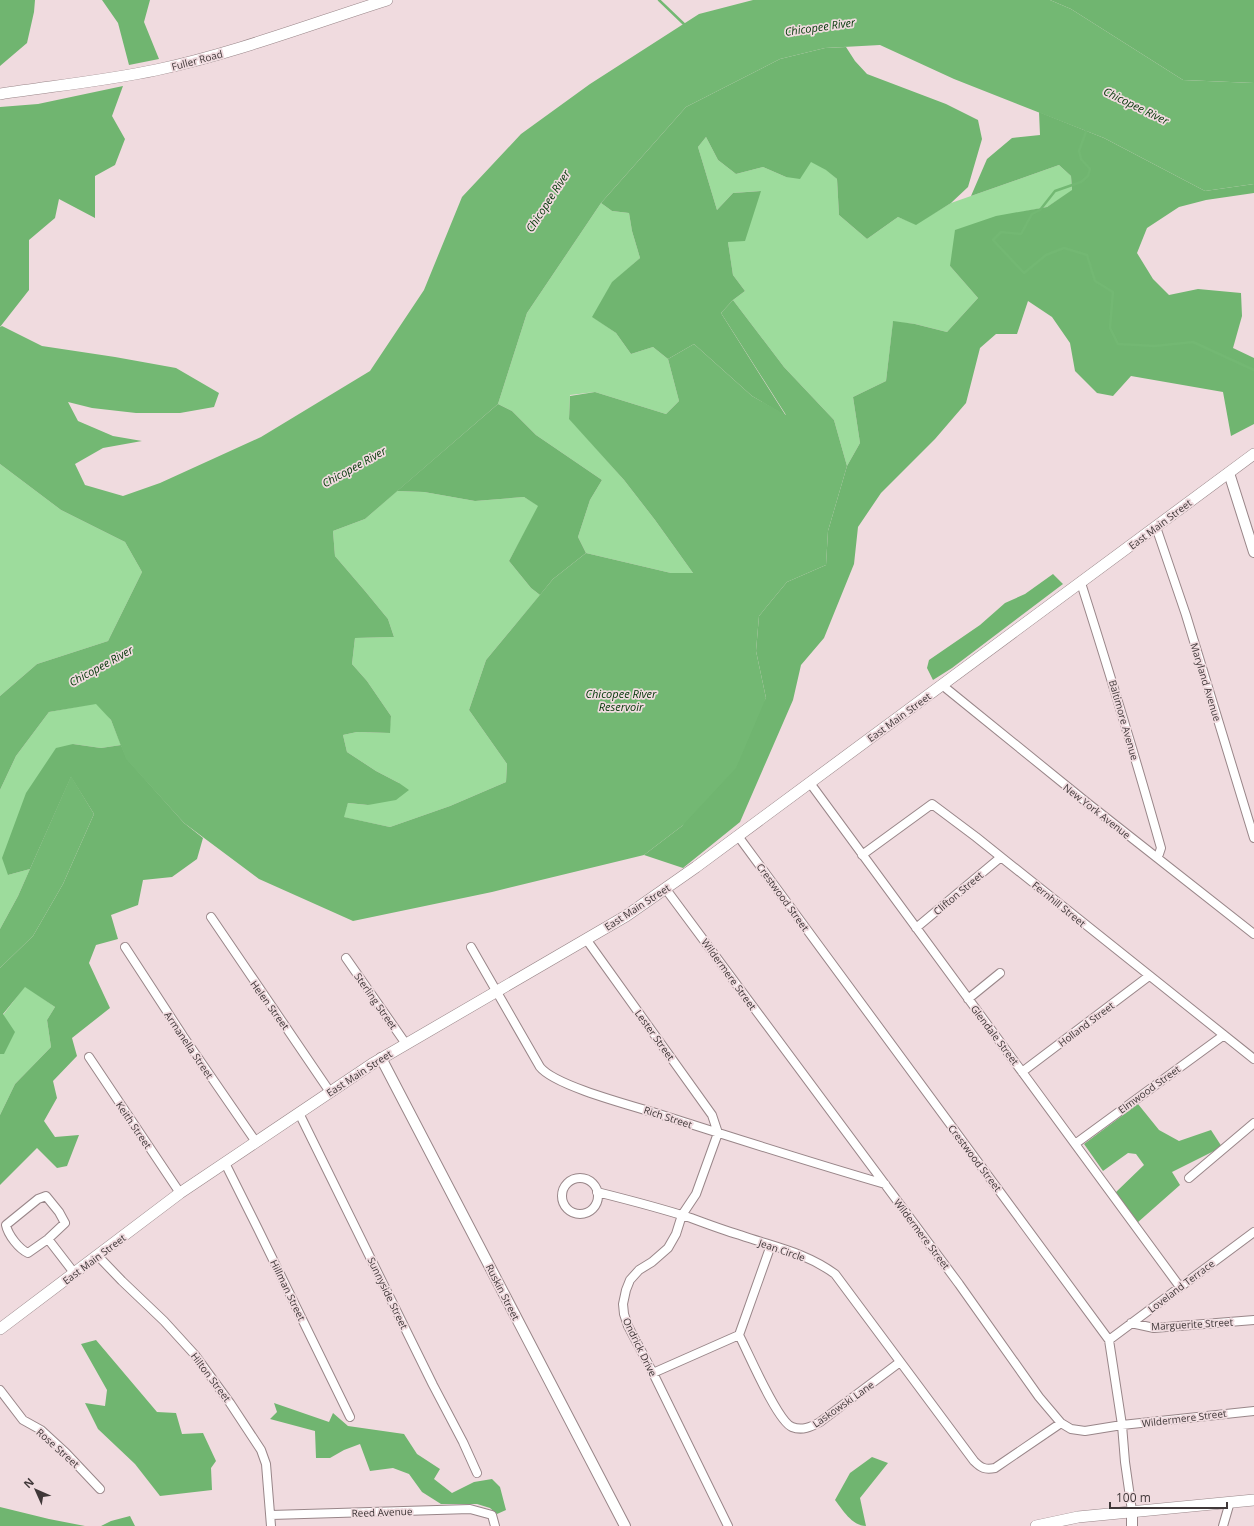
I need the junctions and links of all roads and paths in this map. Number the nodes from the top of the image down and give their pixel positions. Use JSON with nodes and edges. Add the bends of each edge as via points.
{"nodes":[{"id":1,"x":388,"y":0,"type":"edge"},
{"id":2,"x":0,"y":94,"type":"edge"},
{"id":3,"x":1254,"y":454,"type":"edge"},
{"id":4,"x":1229,"y":473,"type":"junction"},
{"id":5,"x":1156,"y":528,"type":"junction"},
{"id":6,"x":1254,"y":552,"type":"edge"},
{"id":7,"x":1081,"y":583,"type":"junction"},
{"id":8,"x":942,"y":686,"type":"junction"},
{"id":9,"x":810,"y":783,"type":"junction"},
{"id":10,"x":738,"y":836,"type":"junction"},
{"id":11,"x":1254,"y":838,"type":"edge"},
{"id":12,"x":862,"y":855,"type":"junction"},
{"id":13,"x":1001,"y":857,"type":"junction"},
{"id":14,"x":1157,"y":857,"type":"junction"},
{"id":15,"x":665,"y":888,"type":"junction"},
{"id":16,"x":210,"y":917,"type":"dead end"},
{"id":17,"x":916,"y":928,"type":"junction"},
{"id":18,"x":1254,"y":934,"type":"edge"},
{"id":19,"x":586,"y":939,"type":"junction"},
{"id":20,"x":125,"y":946,"type":"dead end"},
{"id":21,"x":471,"y":947,"type":"dead end"},
{"id":22,"x":346,"y":958,"type":"dead end"},
{"id":23,"x":1000,"y":974,"type":"dead end"},
{"id":24,"x":1149,"y":976,"type":"junction"},
{"id":25,"x":495,"y":992,"type":"junction"},
{"id":26,"x":968,"y":998,"type":"junction"},
{"id":27,"x":1224,"y":1035,"type":"junction"},
{"id":28,"x":406,"y":1044,"type":"junction"},
{"id":29,"x":89,"y":1057,"type":"dead end"},
{"id":30,"x":382,"y":1058,"type":"junction"},
{"id":31,"x":1254,"y":1059,"type":"edge"},
{"id":32,"x":1022,"y":1072,"type":"junction"},
{"id":33,"x":330,"y":1092,"type":"junction"},
{"id":34,"x":298,"y":1113,"type":"junction"},
{"id":35,"x":1254,"y":1123,"type":"edge"},
{"id":36,"x":718,"y":1133,"type":"junction"},
{"id":37,"x":256,"y":1142,"type":"junction"},
{"id":38,"x":1075,"y":1144,"type":"junction"},
{"id":39,"x":225,"y":1163,"type":"junction"},
{"id":40,"x":1189,"y":1178,"type":"dead end"},
{"id":41,"x":885,"y":1184,"type":"junction"},
{"id":42,"x":597,"y":1192,"type":"junction"},
{"id":43,"x":180,"y":1193,"type":"junction"},
{"id":44,"x":682,"y":1215,"type":"junction"},
{"id":45,"x":1254,"y":1232,"type":"edge"},
{"id":46,"x":48,"y":1239,"type":"junction"},
{"id":47,"x":771,"y":1245,"type":"junction"},
{"id":48,"x":98,"y":1256,"type":"junction"},
{"id":49,"x":75,"y":1274,"type":"junction"},
{"id":50,"x":1180,"y":1287,"type":"junction"},
{"id":51,"x":1254,"y":1320,"type":"edge"},
{"id":52,"x":1131,"y":1324,"type":"junction"},
{"id":53,"x":0,"y":1329,"type":"edge"},
{"id":54,"x":739,"y":1334,"type":"junction"},
{"id":55,"x":1109,"y":1340,"type":"junction"},
{"id":56,"x":900,"y":1362,"type":"junction"},
{"id":57,"x":653,"y":1373,"type":"junction"},
{"id":58,"x":0,"y":1390,"type":"edge"},
{"id":59,"x":1254,"y":1411,"type":"edge"},
{"id":60,"x":350,"y":1417,"type":"dead end"},
{"id":61,"x":1061,"y":1423,"type":"junction"},
{"id":62,"x":1122,"y":1425,"type":"junction"},
{"id":63,"x":477,"y":1473,"type":"dead end"},
{"id":64,"x":100,"y":1489,"type":"dead end"},
{"id":65,"x":1254,"y":1500,"type":"edge"},
{"id":66,"x":1230,"y":1502,"type":"junction"},
{"id":67,"x":1132,"y":1511,"type":"junction"},
{"id":68,"x":271,"y":1515,"type":"junction"},
{"id":69,"x":271,"y":1526,"type":"edge"},
{"id":70,"x":494,"y":1526,"type":"edge"},
{"id":71,"x":625,"y":1526,"type":"edge"},
{"id":72,"x":728,"y":1526,"type":"edge"},
{"id":73,"x":1036,"y":1526,"type":"edge"},
{"id":74,"x":1132,"y":1526,"type":"edge"},
{"id":75,"x":1223,"y":1526,"type":"edge"}],
"edges":[{"from":1,"to":2,"type":"main road","name":"Fuller Road","via":[[248,45],[163,68],[110,80]]},
{"from":3,"to":4,"type":"main road","name":"East Main Street"},
{"from":4,"to":5,"type":"main road","name":"East Main Street"},
{"from":4,"to":6,"type":"street"},
{"from":5,"to":7,"type":"main road","name":"East Main Street"},
{"from":5,"to":11,"type":"street","name":"Maryland Avenue","via":[[1186,615]]},
{"from":7,"to":8,"type":"main road","name":"East Main Street"},
{"from":7,"to":14,"type":"street","name":"Baltimore Avenue","via":[[1161,848]]},
{"from":8,"to":9,"type":"main road","name":"East Main Street"},
{"from":8,"to":14,"type":"street","name":"New York Avenue"},
{"from":9,"to":10,"type":"main road","name":"East Main Street"},
{"from":9,"to":12,"type":"street","name":"Glendale Street"},
{"from":10,"to":15,"type":"main road","name":"East Main Street"},
{"from":10,"to":55,"type":"street","name":"Crestwood Street"},
{"from":12,"to":13,"type":"street","name":"Fernhill Street","via":[[932,804]]},
{"from":12,"to":17,"type":"street","name":"Glendale Street"},
{"from":13,"to":17,"type":"street","name":"Clifton Street"},
{"from":13,"to":24,"type":"street","name":"Fernhill Street"},
{"from":14,"to":18,"type":"street","name":"New York Avenue"},
{"from":15,"to":19,"type":"main road","name":"East Main Street","via":[[626,916]]},
{"from":15,"to":41,"type":"street","name":"Wildermere Street"},
{"from":16,"to":33,"type":"street","name":"Helen Street"},
{"from":17,"to":26,"type":"street","name":"Glendale Street"},
{"from":19,"to":25,"type":"main road","name":"East Main Street"},
{"from":19,"to":36,"type":"street","name":"Lester Street","via":[[708,1109]]},
{"from":20,"to":37,"type":"street","name":"Armanella Street"},
{"from":21,"to":25,"type":"street","name":"Rich Street"},
{"from":22,"to":28,"type":"street","name":"Sterling Street"},
{"from":23,"to":26,"type":"street"},
{"from":24,"to":27,"type":"street","name":"Fernhill Street"},
{"from":24,"to":32,"type":"street","name":"Holland Street"},
{"from":25,"to":28,"type":"main road","name":"East Main Street"},
{"from":25,"to":36,"type":"street","name":"Rich Street","via":[[540,1067],[549,1076],[598,1095]]},
{"from":26,"to":32,"type":"street","name":"Glendale Street"},
{"from":27,"to":31,"type":"street","name":"Fernhill Street"},
{"from":27,"to":38,"type":"street","name":"Elmwood Street"},
{"from":28,"to":30,"type":"main road","name":"East Main Street"},
{"from":29,"to":43,"type":"street","name":"Keith Street"},
{"from":30,"to":33,"type":"main road","name":"East Main Street"},
{"from":30,"to":71,"type":"street","name":"Ruskin Street"},
{"from":32,"to":38,"type":"street","name":"Glendale Street"},
{"from":33,"to":34,"type":"main road","name":"East Main Street"},
{"from":34,"to":37,"type":"main road","name":"East Main Street"},
{"from":34,"to":63,"type":"street","name":"Sunnyside Street"},
{"from":35,"to":40,"type":"street"},
{"from":36,"to":41,"type":"street","name":"Rich Street"},
{"from":36,"to":44,"type":"street","name":"Ondrick Drive","via":[[696,1194]]},
{"from":37,"to":39,"type":"main road","name":"East Main Street"},
{"from":38,"to":50,"type":"street","name":"Glendale Street"},
{"from":39,"to":43,"type":"main road","name":"East Main Street"},
{"from":39,"to":60,"type":"street","name":"Hillman Street"},
{"from":41,"to":61,"type":"street","name":"Wildermere Street"},
{"from":42,"to":42,"type":"street","via":[[597,1201],[585,1213],[572,1212],[563,1202],[564,1187],[573,1180],[588,1180]]},
{"from":42,"to":44,"type":"street","name":"Jean Circle"},
{"from":43,"to":48,"type":"main road","name":"East Main Street"},
{"from":44,"to":47,"type":"street","name":"Jean Circle"},
{"from":44,"to":57,"type":"street","name":"Ondrick Drive","via":[[668,1248],[634,1275],[626,1290],[623,1304],[628,1326]]},
{"from":45,"to":50,"type":"street","name":"Loveland Terrace"},
{"from":46,"to":46,"type":"street","via":[[65,1223],[46,1196],[38,1199],[6,1225],[8,1232],[24,1251],[28,1252]]},
{"from":46,"to":49,"type":"street"},
{"from":47,"to":54,"type":"street"},
{"from":47,"to":56,"type":"street","name":"Jean Circle","via":[[795,1252],[835,1274]]},
{"from":48,"to":49,"type":"main road","name":"East Main Street"},
{"from":48,"to":68,"type":"street","name":"Hilton Street","via":[[195,1355],[230,1403],[261,1450],[266,1464]]},
{"from":49,"to":53,"type":"main road","name":"East Main Street"},
{"from":50,"to":52,"type":"street","name":"Loveland Terrace"},
{"from":51,"to":52,"type":"street","name":"Marguerite Street","via":[[1154,1328]]},
{"from":52,"to":55,"type":"street","name":"Loveland Terrace"},
{"from":54,"to":56,"type":"street","name":"Laskowski Lane","via":[[775,1408],[790,1427],[800,1429],[811,1428],[820,1422]]},
{"from":54,"to":57,"type":"street"},
{"from":55,"to":62,"type":"street","name":"Crestwood Street"},
{"from":56,"to":61,"type":"street","name":"Jean Circle","via":[[974,1461],[987,1470],[995,1468]]},
{"from":57,"to":72,"type":"street","name":"Ondrick Drive"},
{"from":58,"to":64,"type":"street","name":"Rose Street","via":[[23,1420],[40,1430],[66,1453]]},
{"from":59,"to":62,"type":"street","name":"Wildermere Street"},
{"from":61,"to":62,"type":"street","name":"Wildermere Street","via":[[1071,1429],[1085,1431]]},
{"from":62,"to":67,"type":"street","name":"Crestwood Street"},
{"from":65,"to":66,"type":"main road"},
{"from":66,"to":67,"type":"main road"},
{"from":66,"to":75,"type":"street"},
{"from":67,"to":73,"type":"main road","via":[[1078,1517]]},
{"from":67,"to":74,"type":"street"},
{"from":68,"to":69,"type":"street","name":"Hilton Street"},
{"from":68,"to":70,"type":"street","name":"Reed Avenue","via":[[470,1509],[492,1515]]}]}
